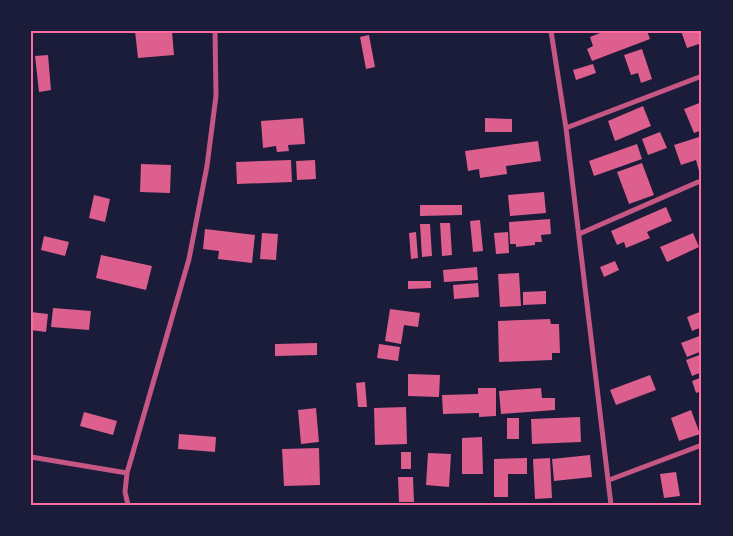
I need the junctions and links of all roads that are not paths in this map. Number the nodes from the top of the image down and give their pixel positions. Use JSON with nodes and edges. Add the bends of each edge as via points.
{"nodes":[{"id":1,"x":215,"y":31,"type":"edge"},
{"id":2,"x":550,"y":31,"type":"edge"},
{"id":3,"x":702,"y":76,"type":"edge"},
{"id":4,"x":566,"y":128,"type":"junction"},
{"id":5,"x":698,"y":182,"type":"dead end"},
{"id":6,"x":579,"y":234,"type":"junction"},
{"id":7,"x":702,"y":445,"type":"edge"},
{"id":8,"x":31,"y":457,"type":"edge"},
{"id":9,"x":128,"y":474,"type":"junction"},
{"id":10,"x":609,"y":480,"type":"junction"},
{"id":11,"x":128,"y":505,"type":"edge"},
{"id":12,"x":611,"y":505,"type":"edge"}],
"edges":[{"from":1,"to":9,"type":"street","via":[[216,96],[207,166],[190,250]]},
{"from":2,"to":4,"type":"street"},
{"from":3,"to":4,"type":"street"},
{"from":4,"to":6,"type":"street"},
{"from":5,"to":6,"type":"street"},
{"from":6,"to":10,"type":"street"},
{"from":7,"to":10,"type":"street"},
{"from":8,"to":9,"type":"street"},
{"from":9,"to":11,"type":"street","via":[[125,492]]},
{"from":10,"to":12,"type":"street"}]}
